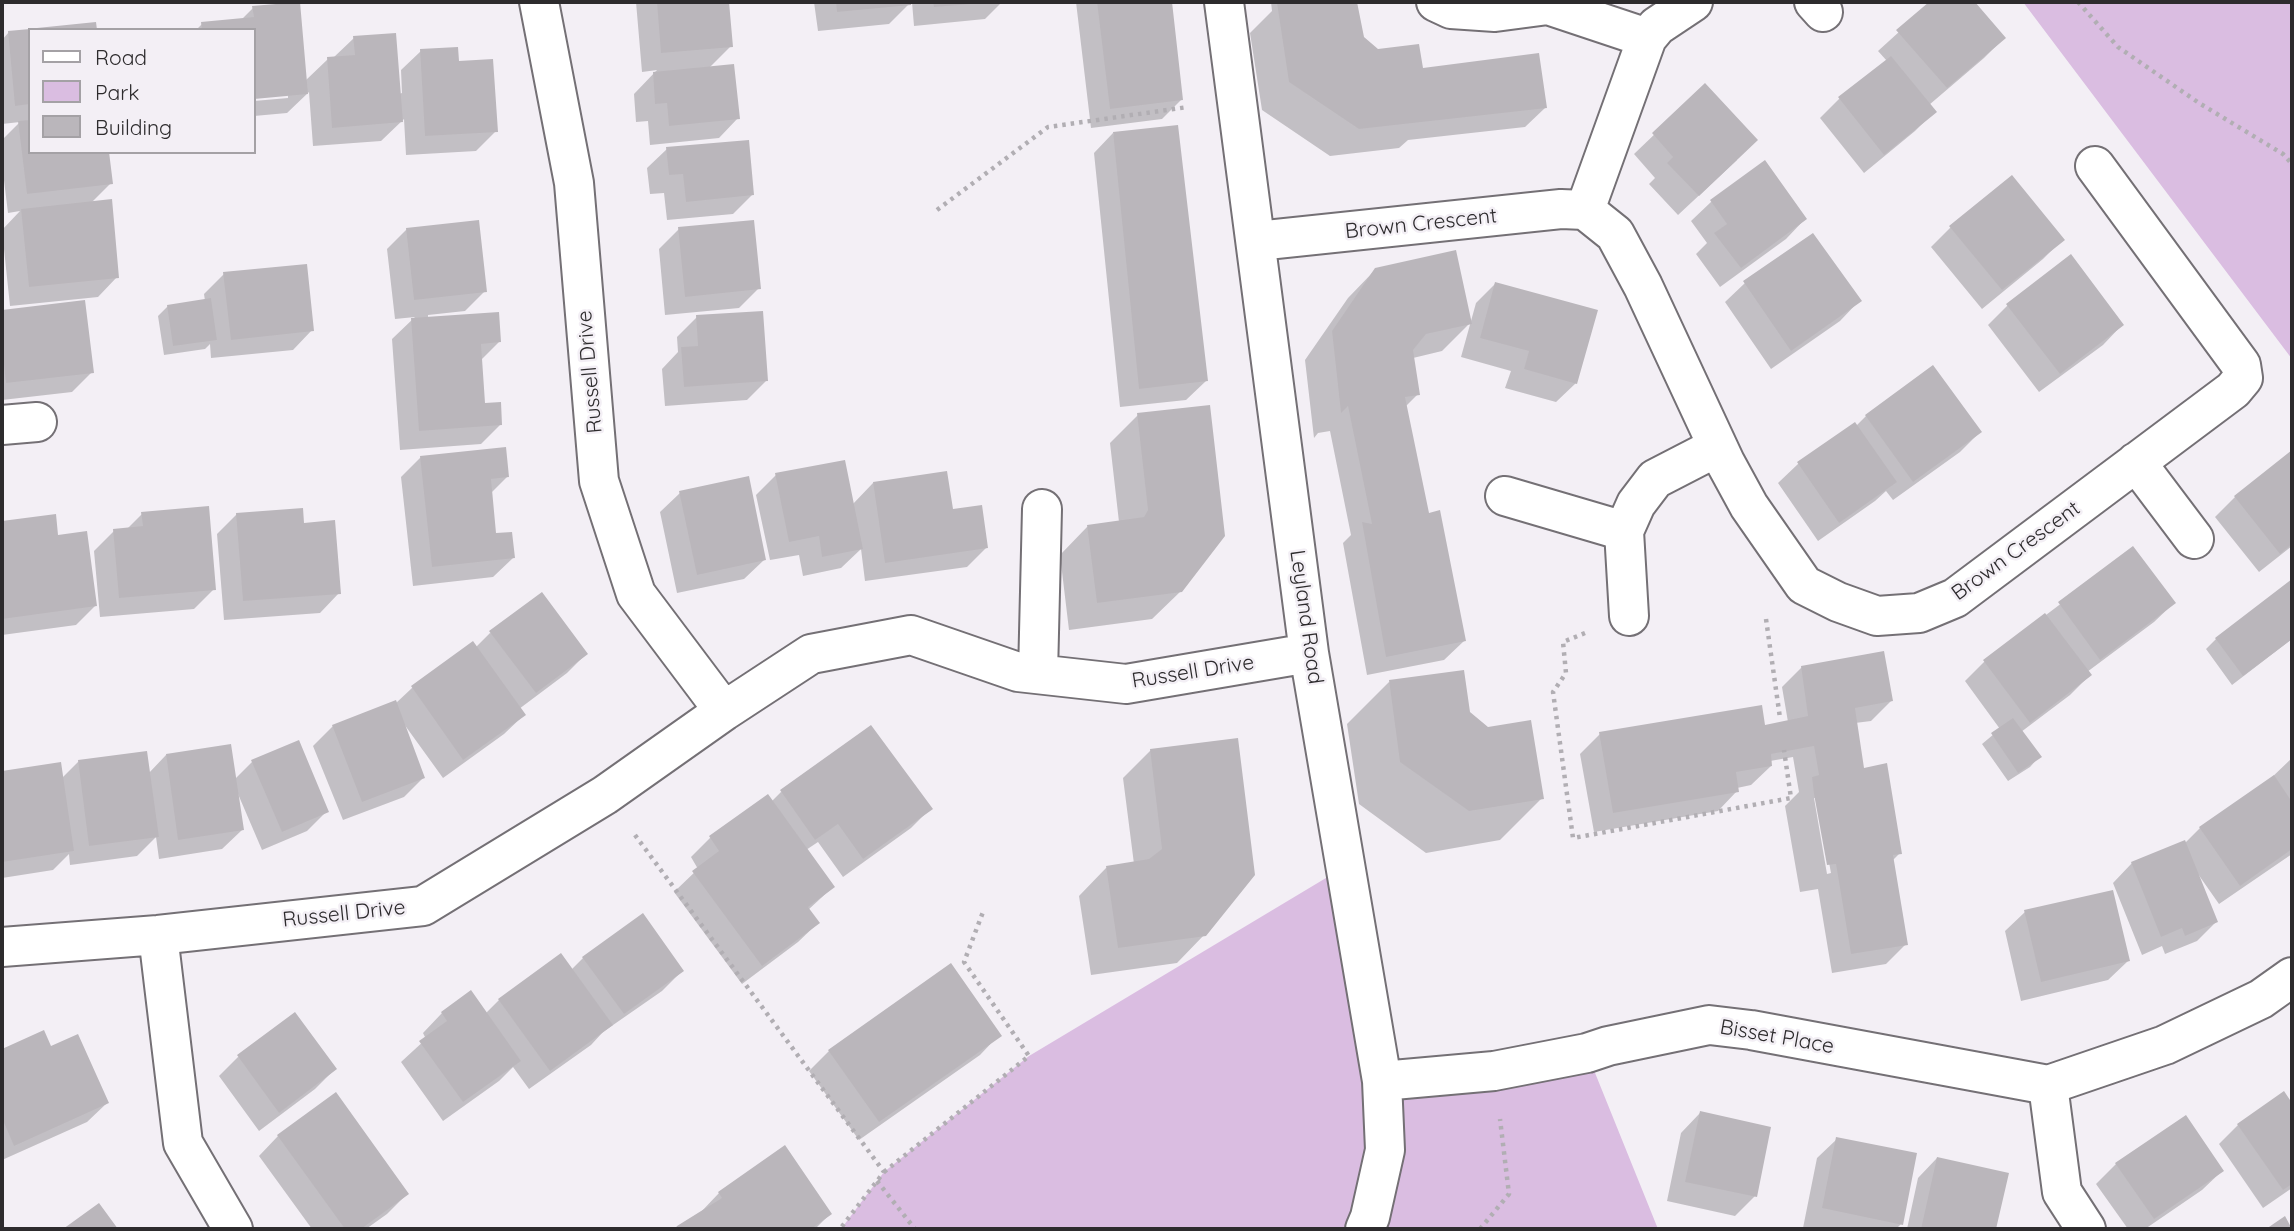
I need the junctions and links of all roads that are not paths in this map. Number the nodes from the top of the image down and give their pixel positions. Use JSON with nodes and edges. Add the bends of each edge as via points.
{"nodes":[{"id":1,"x":539,"y":2,"type":"edge"},
{"id":2,"x":1224,"y":2,"type":"edge"},
{"id":3,"x":1436,"y":2,"type":"edge"},
{"id":4,"x":1693,"y":2,"type":"edge"},
{"id":5,"x":1647,"y":38,"type":"junction"},
{"id":6,"x":2095,"y":166,"type":"dead end"},
{"id":7,"x":1585,"y":210,"type":"junction"},
{"id":8,"x":1256,"y":242,"type":"junction"},
{"id":9,"x":1717,"y":446,"type":"junction"},
{"id":10,"x":2136,"y":462,"type":"junction"},
{"id":11,"x":1505,"y":496,"type":"dead end"},
{"id":12,"x":1042,"y":509,"type":"dead end"},
{"id":13,"x":1624,"y":531,"type":"junction"},
{"id":14,"x":2193,"y":538,"type":"dead end"},
{"id":15,"x":1629,"y":616,"type":"road end"},
{"id":16,"x":1310,"y":653,"type":"junction"},
{"id":17,"x":1038,"y":674,"type":"junction"},
{"id":18,"x":724,"y":711,"type":"junction"},
{"id":19,"x":158,"y":935,"type":"junction"},
{"id":20,"x":2,"y":947,"type":"edge"},
{"id":21,"x":2292,"y":977,"type":"edge"},
{"id":22,"x":1382,"y":1081,"type":"junction"},
{"id":23,"x":2048,"y":1085,"type":"junction"},
{"id":24,"x":233,"y":1229,"type":"edge"},
{"id":25,"x":1365,"y":1229,"type":"edge"},
{"id":26,"x":2086,"y":1229,"type":"edge"}],
"edges":[{"from":1,"to":18,"type":"street","name":"Russell Drive","via":[[574,183],[599,481],[636,594]]},
{"from":2,"to":8,"type":"street","name":"Leyland Road"},
{"from":3,"to":5,"type":"street","via":[[1451,9],[1495,12],[1548,5]]},
{"from":4,"to":5,"type":"street"},
{"from":5,"to":7,"type":"street"},
{"from":6,"to":10,"type":"street","name":"Brown Crescent","via":[[2241,365],[2244,378]]},
{"from":7,"to":8,"type":"street","name":"Brown Crescent"},
{"from":7,"to":9,"type":"street","name":"Brown Crescent","via":[[1615,234]]},
{"from":8,"to":16,"type":"street","name":"Leyland Road"},
{"from":9,"to":10,"type":"street","name":"Brown Crescent","via":[[1749,506],[1804,585],[1877,616],[1919,613],[1955,598]]},
{"from":9,"to":13,"type":"street","via":[[1655,479],[1636,504]]},
{"from":10,"to":14,"type":"street"},
{"from":11,"to":13,"type":"street"},
{"from":12,"to":17,"type":"street"},
{"from":13,"to":15,"type":"street"},
{"from":16,"to":17,"type":"street","name":"Russell Drive","via":[[1126,684]]},
{"from":16,"to":22,"type":"street","name":"Leyland Road"},
{"from":17,"to":18,"type":"street","name":"Russell Drive","via":[[967,668],[911,635],[811,654]]},
{"from":18,"to":19,"type":"street","name":"Russell Drive","via":[[605,795],[423,906]]},
{"from":19,"to":20,"type":"street","name":"Russell Drive"},
{"from":19,"to":24,"type":"street","via":[[183,1143]]},
{"from":21,"to":23,"type":"street","name":"Bisset Place","via":[[2261,999],[2165,1045]]},
{"from":22,"to":23,"type":"street","name":"Bisset Place","via":[[1494,1071],[1709,1025]]},
{"from":22,"to":25,"type":"street","name":"Leyland Road","via":[[1385,1150]]},
{"from":23,"to":26,"type":"street","via":[[2062,1192]]}]}
